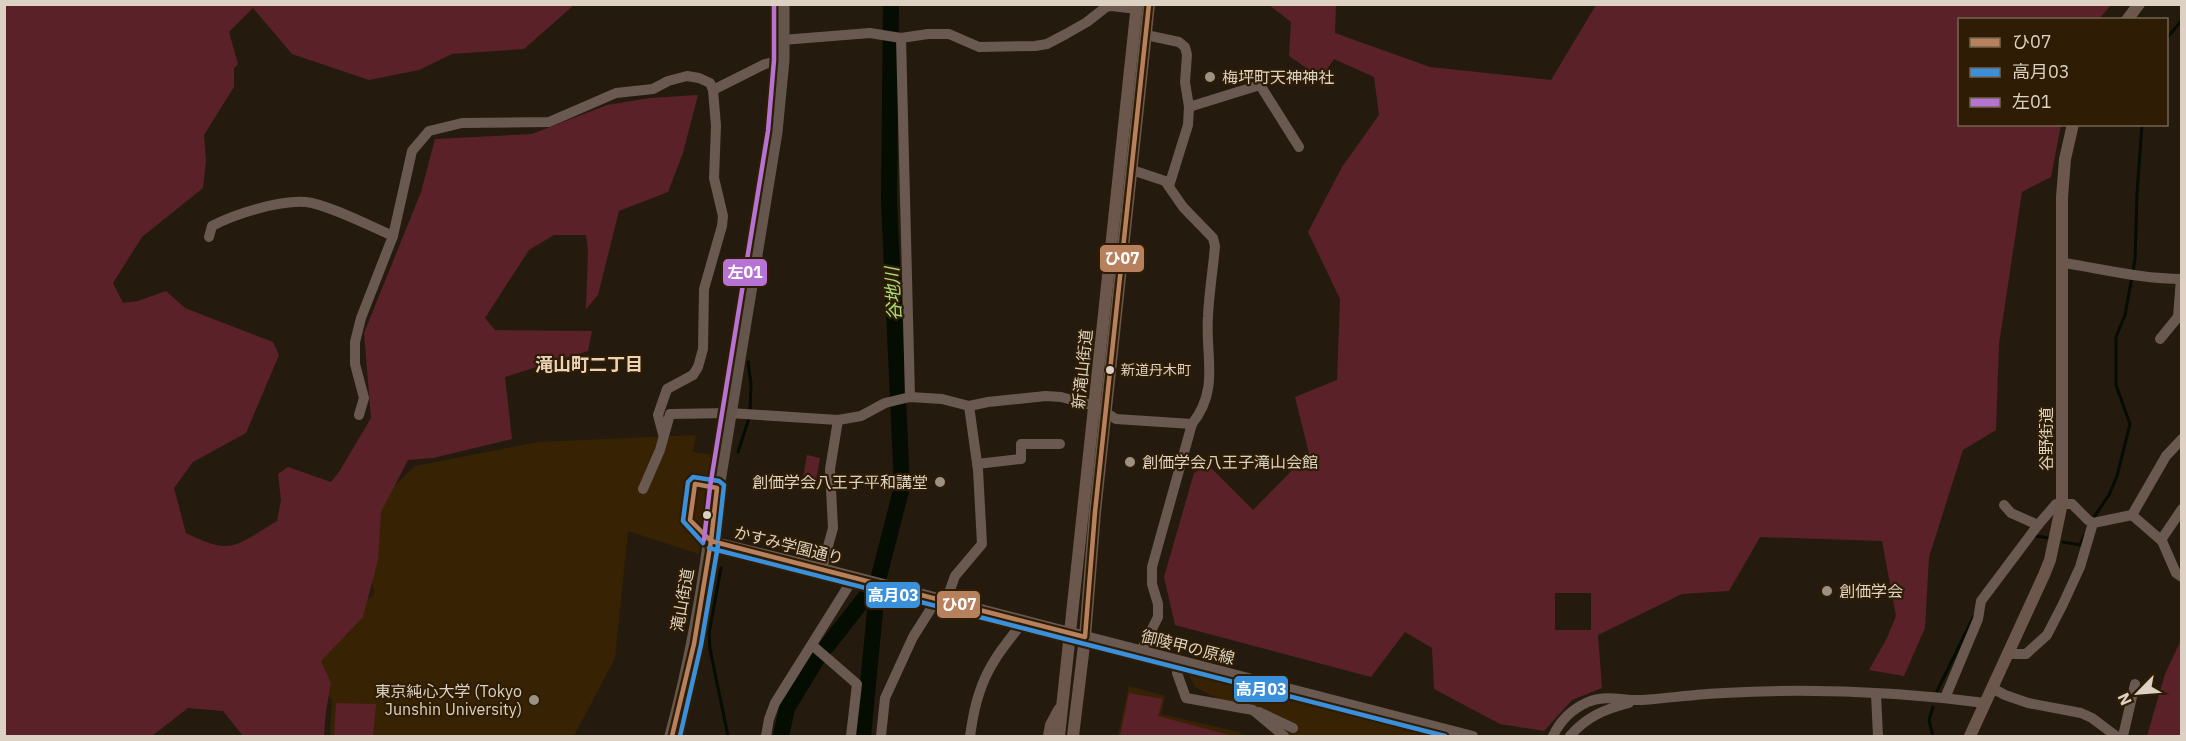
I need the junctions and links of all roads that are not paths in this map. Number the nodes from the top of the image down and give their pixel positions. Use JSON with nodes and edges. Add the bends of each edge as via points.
{"nodes":[{"id":1,"x":782,"y":4,"type":"edge"},
{"id":2,"x":2139,"y":4,"type":"edge"},
{"id":3,"x":1141,"y":6,"type":"edge"},
{"id":4,"x":2128,"y":18,"type":"edge"},
{"id":5,"x":1146,"y":35,"type":"junction"},
{"id":6,"x":899,"y":38,"type":"junction"},
{"id":7,"x":782,"y":40,"type":"junction"},
{"id":8,"x":782,"y":60,"type":"junction"},
{"id":9,"x":1134,"y":87,"type":"junction"},
{"id":10,"x":712,"y":90,"type":"junction"},
{"id":11,"x":1189,"y":107,"type":"junction"},
{"id":12,"x":2073,"y":126,"type":"edge"},
{"id":13,"x":1299,"y":147,"type":"dead end"},
{"id":14,"x":1132,"y":170,"type":"junction"},
{"id":15,"x":1169,"y":186,"type":"junction"},
{"id":16,"x":393,"y":236,"type":"junction"},
{"id":17,"x":209,"y":237,"type":"dead end"},
{"id":18,"x":2064,"y":263,"type":"junction"},
{"id":19,"x":2181,"y":279,"type":"edge"},
{"id":20,"x":2160,"y":339,"type":"dead end"},
{"id":21,"x":909,"y":397,"type":"junction"},
{"id":22,"x":969,"y":406,"type":"junction"},
{"id":23,"x":1100,"y":409,"type":"junction"},
{"id":24,"x":729,"y":413,"type":"junction"},
{"id":25,"x":359,"y":415,"type":"dead end"},
{"id":26,"x":838,"y":420,"type":"junction"},
{"id":27,"x":1192,"y":424,"type":"junction"},
{"id":28,"x":664,"y":437,"type":"junction"},
{"id":29,"x":2181,"y":439,"type":"edge"},
{"id":30,"x":1060,"y":444,"type":"dead end"},
{"id":31,"x":977,"y":464,"type":"junction"},
{"id":32,"x":643,"y":489,"type":"dead end"},
{"id":33,"x":2062,"y":503,"type":"junction"},
{"id":34,"x":2004,"y":505,"type":"dead end"},
{"id":35,"x":2181,"y":509,"type":"edge"},
{"id":36,"x":2132,"y":515,"type":"junction"},
{"id":37,"x":2093,"y":523,"type":"junction"},
{"id":38,"x":2038,"y":525,"type":"junction"},
{"id":39,"x":2161,"y":540,"type":"junction"},
{"id":40,"x":711,"y":541,"type":"junction"},
{"id":41,"x":822,"y":568,"type":"junction"},
{"id":42,"x":857,"y":578,"type":"junction"},
{"id":43,"x":2181,"y":578,"type":"edge"},
{"id":44,"x":941,"y":600,"type":"junction"},
{"id":45,"x":1024,"y":621,"type":"junction"},
{"id":46,"x":1070,"y":633,"type":"junction"},
{"id":47,"x":1085,"y":637,"type":"junction"},
{"id":48,"x":812,"y":645,"type":"junction"},
{"id":49,"x":1141,"y":651,"type":"junction"},
{"id":50,"x":2008,"y":654,"type":"junction"},
{"id":51,"x":1180,"y":661,"type":"junction"},
{"id":52,"x":2135,"y":684,"type":"dead end"},
{"id":53,"x":1992,"y":688,"type":"junction"},
{"id":54,"x":1876,"y":694,"type":"junction"},
{"id":55,"x":1945,"y":698,"type":"junction"},
{"id":56,"x":1077,"y":699,"type":"junction"},
{"id":57,"x":1638,"y":700,"type":"junction"},
{"id":58,"x":1985,"y":703,"type":"junction"},
{"id":59,"x":1062,"y":705,"type":"junction"},
{"id":60,"x":1253,"y":710,"type":"junction"},
{"id":61,"x":1293,"y":728,"type":"dead end"},
{"id":62,"x":672,"y":736,"type":"edge"},
{"id":63,"x":766,"y":736,"type":"edge"},
{"id":64,"x":851,"y":736,"type":"edge"},
{"id":65,"x":880,"y":736,"type":"edge"},
{"id":66,"x":970,"y":736,"type":"edge"},
{"id":67,"x":1049,"y":736,"type":"edge"},
{"id":68,"x":1059,"y":736,"type":"edge"},
{"id":69,"x":1073,"y":736,"type":"edge"},
{"id":70,"x":1080,"y":736,"type":"edge"},
{"id":71,"x":1284,"y":736,"type":"edge"},
{"id":72,"x":1473,"y":736,"type":"edge"},
{"id":73,"x":1553,"y":736,"type":"edge"},
{"id":74,"x":1570,"y":736,"type":"edge"},
{"id":75,"x":1878,"y":736,"type":"edge"},
{"id":76,"x":1970,"y":736,"type":"edge"},
{"id":77,"x":2116,"y":736,"type":"edge"},
{"id":78,"x":2123,"y":736,"type":"edge"}],
"edges":[{"from":1,"to":7,"type":"highway","name":"滝山街道"},
{"from":2,"to":4,"type":"main road"},
{"from":3,"to":5,"type":"main road","name":"新滝山街道"},
{"from":3,"to":6,"type":"street","via":[[1106,7],[1066,34],[1035,46],[979,47],[949,34]]},
{"from":3,"to":9,"type":"main road","name":"新滝山街道"},
{"from":5,"to":9,"type":"main road","name":"新滝山街道"},
{"from":5,"to":11,"type":"street","via":[[1179,42],[1185,47]]},
{"from":6,"to":7,"type":"street","via":[[874,33]]},
{"from":6,"to":21,"type":"street"},
{"from":7,"to":8,"type":"highway","name":"滝山街道"},
{"from":8,"to":10,"type":"street","via":[[765,64]]},
{"from":8,"to":24,"type":"highway","name":"滝山街道","via":[[775,132]]},
{"from":9,"to":14,"type":"main road","name":"新滝山街道"},
{"from":9,"to":23,"type":"main road","name":"新滝山街道"},
{"from":10,"to":16,"type":"street","via":[[710,82],[687,76],[653,89],[616,93],[549,122],[462,123],[429,130],[412,151]]},
{"from":10,"to":28,"type":"street","via":[[716,126],[714,178],[722,226],[704,289],[703,349],[698,368],[667,389],[658,416]]},
{"from":11,"to":13,"type":"street","via":[[1260,85]]},
{"from":11,"to":15,"type":"street","via":[[1185,136]]},
{"from":12,"to":18,"type":"main road","name":"谷野街道","via":[[2062,197]]},
{"from":14,"to":15,"type":"street","via":[[1165,181]]},
{"from":14,"to":23,"type":"main road","name":"新滝山街道"},
{"from":15,"to":27,"type":"street","via":[[1213,238],[1215,246],[1208,317],[1211,375],[1201,413]]},
{"from":16,"to":17,"type":"street","via":[[308,202],[228,218],[212,226]]},
{"from":16,"to":25,"type":"street","via":[[355,342],[355,364],[364,398]]},
{"from":18,"to":19,"type":"street"},
{"from":18,"to":33,"type":"main road","name":"谷野街道"},
{"from":19,"to":20,"type":"street","via":[[2178,317]]},
{"from":21,"to":22,"type":"street"},
{"from":21,"to":26,"type":"street","via":[[885,403],[861,416]]},
{"from":22,"to":23,"type":"street","via":[[1046,396]]},
{"from":22,"to":31,"type":"street"},
{"from":23,"to":27,"type":"street","via":[[1116,419]]},
{"from":23,"to":46,"type":"main road","name":"新滝山街道"},
{"from":23,"to":47,"type":"main road","name":"新滝山街道"},
{"from":24,"to":26,"type":"street"},
{"from":24,"to":28,"type":"street","via":[[670,414]]},
{"from":24,"to":40,"type":"highway","name":"滝山街道"},
{"from":26,"to":41,"type":"street","via":[[830,469],[833,528]]},
{"from":27,"to":49,"type":"street","via":[[1152,567],[1158,617]]},
{"from":28,"to":32,"type":"street"},
{"from":29,"to":36,"type":"street","via":[[2166,456]]},
{"from":30,"to":31,"type":"street","via":[[1022,444],[1021,459]]},
{"from":31,"to":44,"type":"street","via":[[982,544]]},
{"from":33,"to":37,"type":"street","via":[[2072,504]]},
{"from":33,"to":38,"type":"street","via":[[2056,504]]},
{"from":33,"to":50,"type":"main road","name":"谷野街道","via":[[2050,560]]},
{"from":34,"to":38,"type":"street","via":[[2011,513]]},
{"from":35,"to":39,"type":"street"},
{"from":36,"to":37,"type":"street"},
{"from":36,"to":39,"type":"street"},
{"from":37,"to":50,"type":"street","via":[[2080,567],[2047,635],[2026,654]]},
{"from":38,"to":55,"type":"street","via":[[1980,606]]},
{"from":39,"to":43,"type":"street"},
{"from":40,"to":41,"type":"street","name":"かすみ学園通り"},
{"from":40,"to":62,"type":"highway","name":"滝山街道"},
{"from":41,"to":42,"type":"street","name":"かすみ学園通り"},
{"from":42,"to":44,"type":"street","name":"かすみ学園通り"},
{"from":42,"to":48,"type":"street"},
{"from":44,"to":45,"type":"street"},
{"from":44,"to":65,"type":"street","via":[[914,637],[885,698]]},
{"from":45,"to":46,"type":"street"},
{"from":45,"to":66,"type":"street","via":[[986,675]]},
{"from":46,"to":47,"type":"street","name":"御陵甲の原線"},
{"from":46,"to":59,"type":"main road","name":"新滝山街道"},
{"from":47,"to":49,"type":"street","name":"御陵甲の原線"},
{"from":47,"to":56,"type":"main road","name":"新滝山街道"},
{"from":48,"to":63,"type":"street","via":[[775,703]]},
{"from":48,"to":64,"type":"street","via":[[857,684]]},
{"from":49,"to":51,"type":"street","name":"御陵甲の原線"},
{"from":50,"to":53,"type":"main road","name":"谷野街道"},
{"from":51,"to":60,"type":"street","via":[[1177,673],[1186,698]]},
{"from":51,"to":72,"type":"street","name":"御陵甲の原線"},
{"from":52,"to":78,"type":"street"},
{"from":53,"to":58,"type":"main road","name":"谷野街道"},
{"from":53,"to":77,"type":"street","via":[[2028,703],[2081,712]]},
{"from":54,"to":55,"type":"street"},
{"from":54,"to":57,"type":"street","via":[[1747,692]]},
{"from":54,"to":75,"type":"street"},
{"from":55,"to":58,"type":"street"},
{"from":56,"to":69,"type":"main road","name":"新滝山街道"},
{"from":56,"to":70,"type":"main road"},
{"from":57,"to":73,"type":"street","via":[[1604,698],[1589,702],[1570,713]]},
{"from":57,"to":74,"type":"street","via":[[1604,709]]},
{"from":58,"to":76,"type":"main road","name":"谷野街道"},
{"from":59,"to":67,"type":"main road"},
{"from":59,"to":68,"type":"main road","name":"新滝山街道"},
{"from":60,"to":61,"type":"street"},
{"from":60,"to":71,"type":"street"}]}
